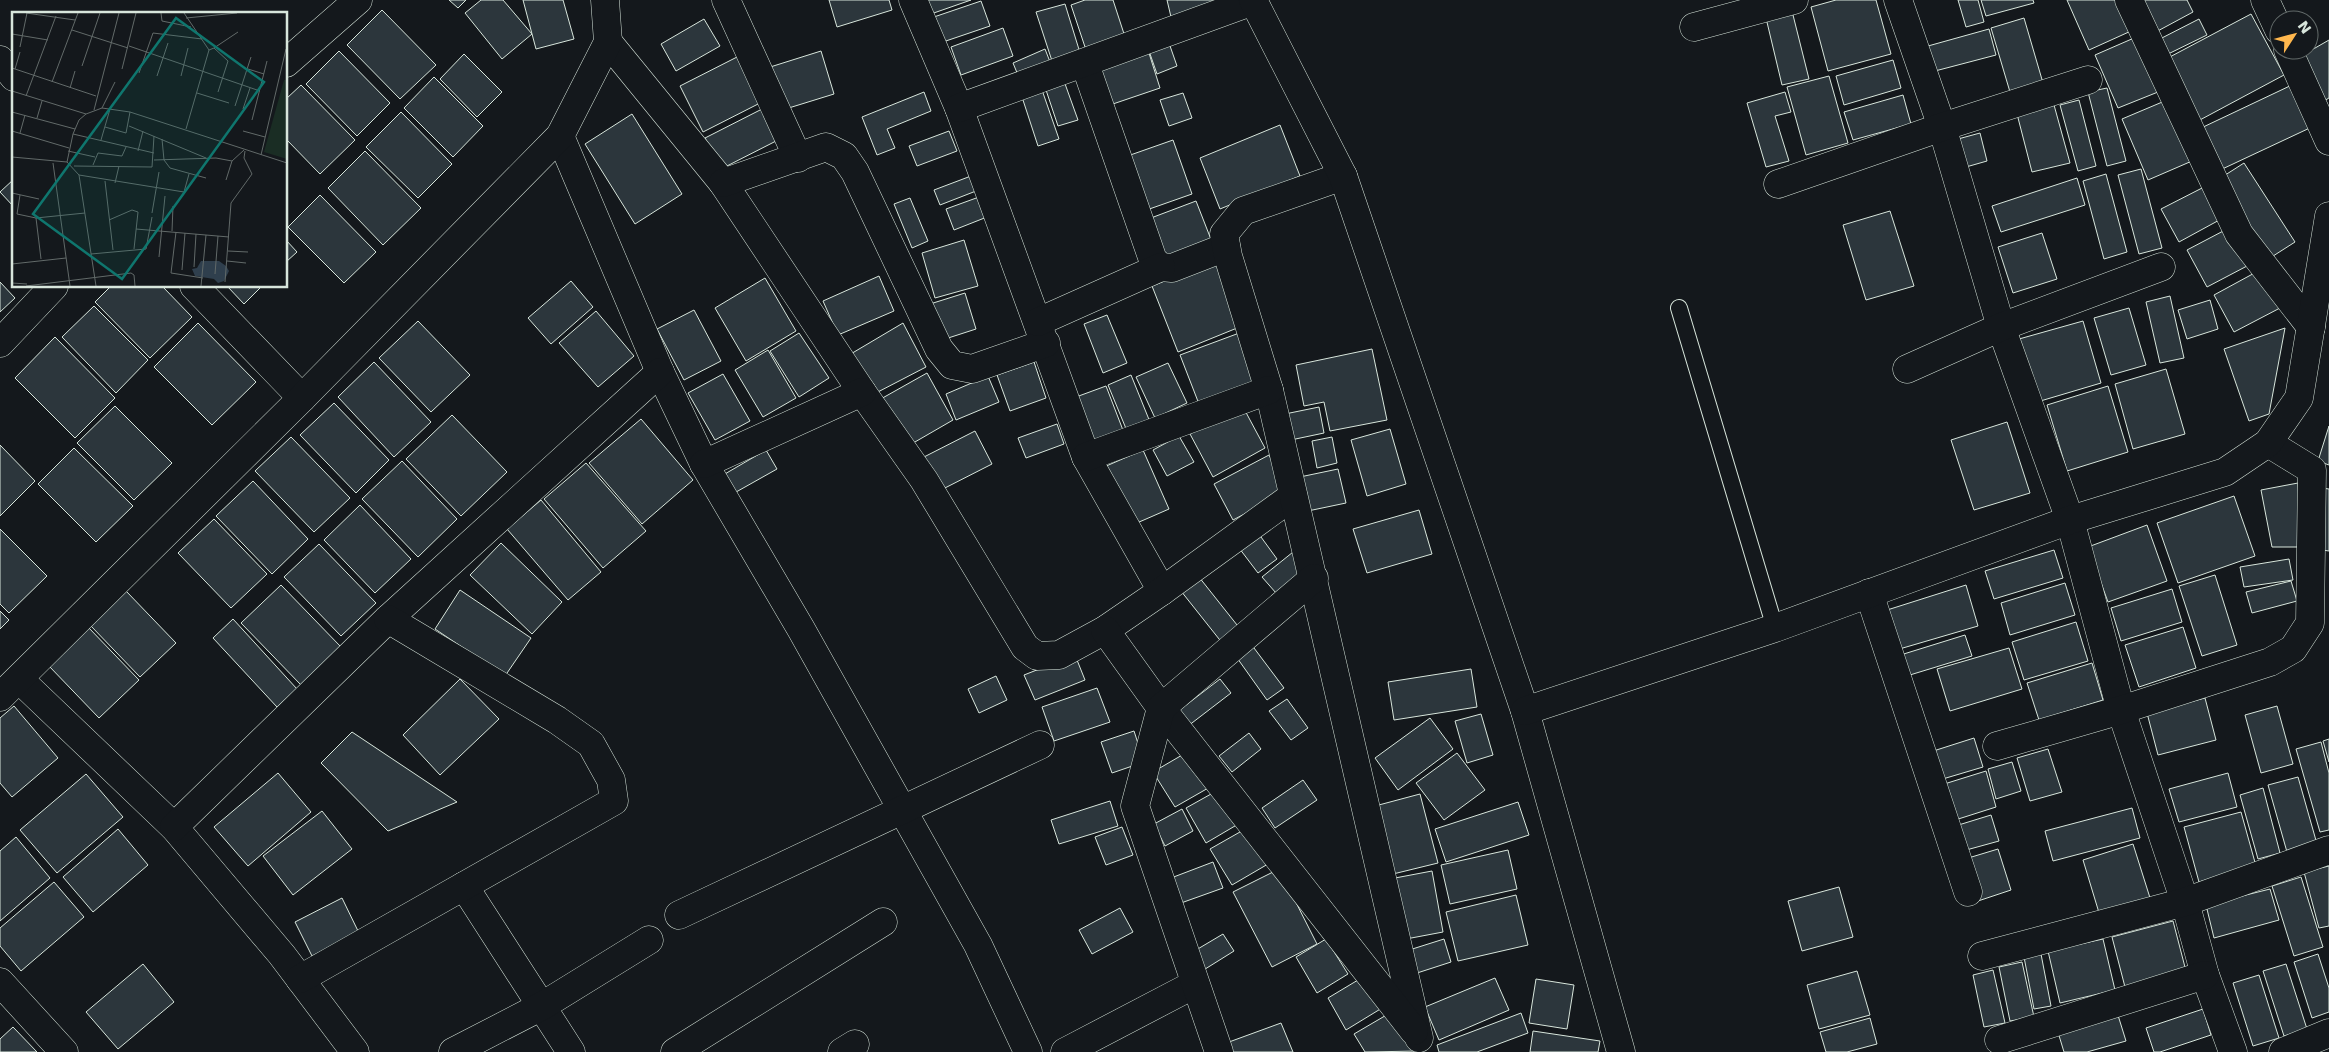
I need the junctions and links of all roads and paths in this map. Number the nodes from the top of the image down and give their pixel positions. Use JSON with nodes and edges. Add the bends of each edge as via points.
{"nodes":[{"id":1,"x":358,"y":0,"type":"edge"},
{"id":2,"x":605,"y":0,"type":"edge"},
{"id":3,"x":726,"y":0,"type":"edge"},
{"id":4,"x":913,"y":0,"type":"edge"},
{"id":5,"x":1253,"y":0,"type":"edge"},
{"id":6,"x":1794,"y":0,"type":"edge"},
{"id":7,"x":1898,"y":0,"type":"edge"},
{"id":8,"x":2129,"y":0,"type":"edge"},
{"id":9,"x":1694,"y":27,"type":"dead end"},
{"id":10,"x":608,"y":42,"type":"junction"},
{"id":11,"x":0,"y":60,"type":"edge"},
{"id":12,"x":288,"y":60,"type":"edge"},
{"id":13,"x":2293,"y":60,"type":"edge"},
{"id":14,"x":1085,"y":64,"type":"junction"},
{"id":15,"x":12,"y":75,"type":"edge"},
{"id":16,"x":2088,"y":80,"type":"dead end"},
{"id":17,"x":959,"y":108,"type":"junction"},
{"id":18,"x":1942,"y":127,"type":"junction"},
{"id":19,"x":560,"y":136,"type":"junction"},
{"id":20,"x":2329,"y":141,"type":"edge"},
{"id":21,"x":798,"y":158,"type":"junction"},
{"id":22,"x":1344,"y":176,"type":"junction"},
{"id":23,"x":723,"y":183,"type":"junction"},
{"id":24,"x":1778,"y":184,"type":"dead end"},
{"id":25,"x":2329,"y":216,"type":"edge"},
{"id":26,"x":1226,"y":247,"type":"junction"},
{"id":27,"x":1161,"y":267,"type":"junction"},
{"id":28,"x":2162,"y":267,"type":"dead end"},
{"id":29,"x":52,"y":288,"type":"edge"},
{"id":30,"x":196,"y":288,"type":"edge"},
{"id":31,"x":1679,"y":308,"type":"dead end"},
{"id":32,"x":2001,"y":327,"type":"junction"},
{"id":33,"x":2311,"y":327,"type":"junction"},
{"id":34,"x":1042,"y":333,"type":"junction"},
{"id":35,"x":0,"y":343,"type":"edge"},
{"id":36,"x":1907,"y":369,"type":"dead end"},
{"id":37,"x":660,"y":372,"type":"junction"},
{"id":38,"x":1269,"y":390,"type":"junction"},
{"id":39,"x":862,"y":392,"type":"junction"},
{"id":40,"x":302,"y":398,"type":"junction"},
{"id":41,"x":2268,"y":443,"type":"junction"},
{"id":42,"x":1086,"y":457,"type":"junction"},
{"id":43,"x":704,"y":464,"type":"junction"},
{"id":44,"x":2321,"y":474,"type":"edge"},
{"id":45,"x":1293,"y":496,"type":"junction"},
{"id":46,"x":2070,"y":520,"type":"junction"},
{"id":47,"x":1314,"y":578,"type":"junction"},
{"id":48,"x":1162,"y":592,"type":"junction"},
{"id":49,"x":1869,"y":593,"type":"junction"},
{"id":50,"x":388,"y":619,"type":"junction"},
{"id":51,"x":1775,"y":628,"type":"junction"},
{"id":52,"x":1105,"y":630,"type":"junction"},
{"id":53,"x":10,"y":688,"type":"edge"},
{"id":54,"x":1161,"y":708,"type":"junction"},
{"id":55,"x":2121,"y":710,"type":"junction"},
{"id":56,"x":1525,"y":712,"type":"junction"},
{"id":57,"x":1040,"y":745,"type":"dead end"},
{"id":58,"x":1997,"y":746,"type":"dead end"},
{"id":59,"x":903,"y":810,"type":"junction"},
{"id":60,"x":174,"y":827,"type":"junction"},
{"id":61,"x":2329,"y":850,"type":"edge"},
{"id":62,"x":464,"y":886,"type":"junction"},
{"id":63,"x":1968,"y":892,"type":"dead end"},
{"id":64,"x":2184,"y":902,"type":"junction"},
{"id":65,"x":679,"y":915,"type":"dead end"},
{"id":66,"x":883,"y":922,"type":"dead end"},
{"id":67,"x":649,"y":940,"type":"dead end"},
{"id":68,"x":1982,"y":956,"type":"dead end"},
{"id":69,"x":2205,"y":975,"type":"junction"},
{"id":70,"x":300,"y":978,"type":"junction"},
{"id":71,"x":1195,"y":984,"type":"junction"},
{"id":72,"x":5,"y":997,"type":"edge"},
{"id":73,"x":542,"y":1006,"type":"junction"},
{"id":74,"x":2329,"y":1032,"type":"edge"},
{"id":75,"x":1999,"y":1040,"type":"dead end"},
{"id":76,"x":1424,"y":1045,"type":"edge"},
{"id":77,"x":64,"y":1052,"type":"edge"},
{"id":78,"x":355,"y":1052,"type":"edge"},
{"id":79,"x":453,"y":1052,"type":"edge"},
{"id":80,"x":571,"y":1052,"type":"edge"},
{"id":81,"x":675,"y":1052,"type":"edge"},
{"id":82,"x":1028,"y":1052,"type":"edge"},
{"id":83,"x":1065,"y":1052,"type":"edge"},
{"id":84,"x":1218,"y":1052,"type":"edge"},
{"id":85,"x":1621,"y":1052,"type":"edge"},
{"id":86,"x":2233,"y":1052,"type":"edge"},
{"id":87,"x":2283,"y":1052,"type":"edge"}],
"edges":[{"from":1,"to":12,"type":"street"},
{"from":2,"to":10,"type":"street"},
{"from":3,"to":21,"type":"street"},
{"from":4,"to":17,"type":"street"},
{"from":5,"to":14,"type":"street"},
{"from":5,"to":22,"type":"street"},
{"from":6,"to":9,"type":"street"},
{"from":7,"to":18,"type":"street"},
{"from":8,"to":33,"type":"street","via":[[2239,234]]},
{"from":10,"to":19,"type":"street"},
{"from":10,"to":23,"type":"street"},
{"from":11,"to":15,"type":"street"},
{"from":13,"to":20,"type":"street"},
{"from":14,"to":17,"type":"street"},
{"from":14,"to":27,"type":"street","via":[[1153,260]]},
{"from":16,"to":18,"type":"street"},
{"from":17,"to":34,"type":"street"},
{"from":18,"to":24,"type":"street"},
{"from":18,"to":32,"type":"street"},
{"from":19,"to":37,"type":"street"},
{"from":19,"to":40,"type":"street"},
{"from":21,"to":23,"type":"street"},
{"from":21,"to":34,"type":"street","via":[[826,148],[844,156],[855,172],[939,349],[952,365],[972,369]]},
{"from":22,"to":26,"type":"street","via":[[1243,211],[1224,234]]},
{"from":22,"to":56,"type":"street"},
{"from":23,"to":39,"type":"street"},
{"from":25,"to":33,"type":"street"},
{"from":26,"to":27,"type":"street","via":[[1172,268]]},
{"from":26,"to":38,"type":"street"},
{"from":27,"to":34,"type":"street"},
{"from":28,"to":32,"type":"street"},
{"from":29,"to":35,"type":"street"},
{"from":30,"to":40,"type":"street"},
{"from":31,"to":51,"type":"lane"},
{"from":32,"to":36,"type":"street"},
{"from":32,"to":46,"type":"street"},
{"from":33,"to":41,"type":"street","via":[[2298,398]]},
{"from":34,"to":42,"type":"street"},
{"from":37,"to":43,"type":"street"},
{"from":37,"to":50,"type":"street"},
{"from":38,"to":42,"type":"street"},
{"from":38,"to":45,"type":"street"},
{"from":39,"to":43,"type":"street"},
{"from":39,"to":52,"type":"street","via":[[924,480],[1025,646],[1037,656],[1059,655]]},
{"from":40,"to":53,"type":"street"},
{"from":41,"to":44,"type":"street"},
{"from":41,"to":46,"type":"street","via":[[2225,472]]},
{"from":42,"to":48,"type":"street"},
{"from":43,"to":59,"type":"street"},
{"from":44,"to":55,"type":"street","via":[[2310,623],[2292,649],[2270,662]]},
{"from":45,"to":47,"type":"street"},
{"from":45,"to":48,"type":"street"},
{"from":46,"to":49,"type":"street"},
{"from":46,"to":55,"type":"street"},
{"from":47,"to":54,"type":"street"},
{"from":47,"to":76,"type":"street"},
{"from":48,"to":52,"type":"street"},
{"from":49,"to":51,"type":"street"},
{"from":49,"to":63,"type":"street"},
{"from":50,"to":60,"type":"street"},
{"from":50,"to":62,"type":"street","via":[[557,720],[590,744],[611,780],[614,801]]},
{"from":51,"to":56,"type":"street"},
{"from":52,"to":54,"type":"street"},
{"from":53,"to":60,"type":"street"},
{"from":54,"to":71,"type":"street","via":[[1135,806]]},
{"from":54,"to":76,"type":"street"},
{"from":55,"to":58,"type":"street"},
{"from":55,"to":64,"type":"street"},
{"from":56,"to":85,"type":"street"},
{"from":57,"to":59,"type":"street"},
{"from":59,"to":65,"type":"street"},
{"from":59,"to":82,"type":"street","via":[[978,945]]},
{"from":60,"to":70,"type":"street"},
{"from":61,"to":64,"type":"street"},
{"from":62,"to":70,"type":"street"},
{"from":62,"to":73,"type":"street"},
{"from":64,"to":68,"type":"street"},
{"from":64,"to":69,"type":"street"},
{"from":66,"to":81,"type":"street"},
{"from":67,"to":73,"type":"street"},
{"from":69,"to":75,"type":"street"},
{"from":69,"to":86,"type":"street"},
{"from":70,"to":78,"type":"street"},
{"from":71,"to":83,"type":"street"},
{"from":71,"to":84,"type":"street"},
{"from":72,"to":77,"type":"street"},
{"from":73,"to":79,"type":"street"},
{"from":73,"to":80,"type":"street"},
{"from":74,"to":87,"type":"street"}]}
